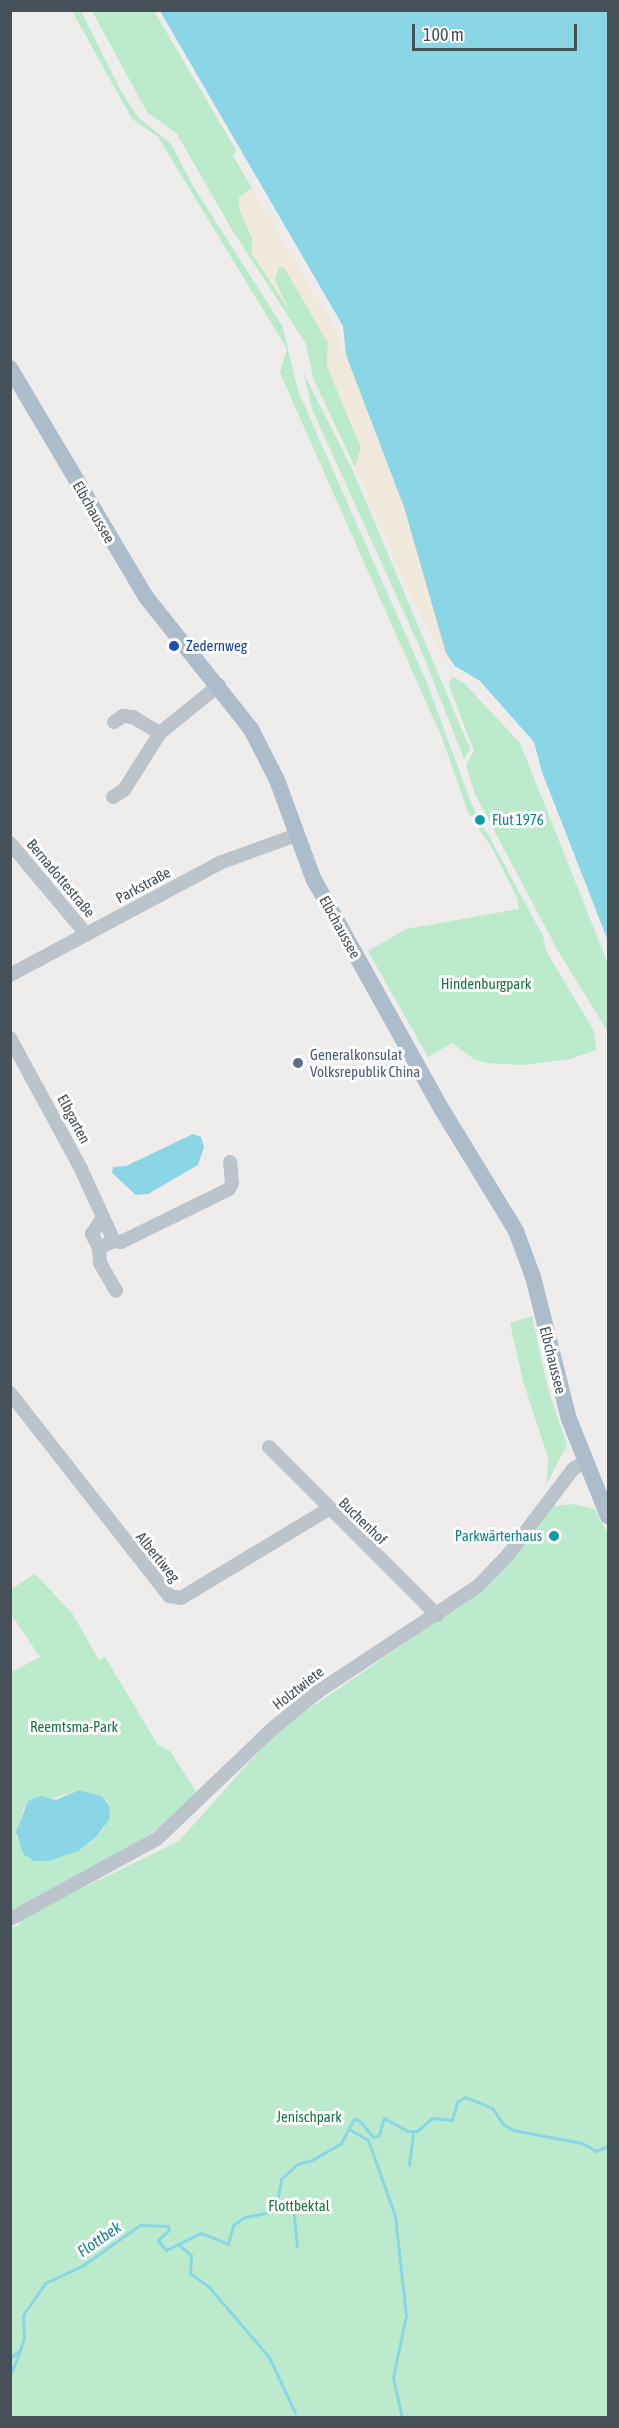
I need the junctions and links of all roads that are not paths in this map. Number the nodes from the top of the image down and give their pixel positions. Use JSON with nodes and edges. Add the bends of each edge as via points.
{"nodes":[{"id":1,"x":10,"y":368,"type":"edge"},
{"id":2,"x":219,"y":685,"type":"junction"},
{"id":3,"x":114,"y":722,"type":"dead end"},
{"id":4,"x":160,"y":733,"type":"junction"},
{"id":5,"x":113,"y":797,"type":"dead end"},
{"id":6,"x":296,"y":835,"type":"junction"},
{"id":7,"x":10,"y":843,"type":"edge"},
{"id":8,"x":86,"y":934,"type":"junction"},
{"id":9,"x":10,"y":975,"type":"edge"},
{"id":10,"x":10,"y":1038,"type":"edge"},
{"id":11,"x":230,"y":1162,"type":"dead end"},
{"id":12,"x":103,"y":1217,"type":"junction"},
{"id":13,"x":114,"y":1241,"type":"junction"},
{"id":14,"x":99,"y":1248,"type":"junction"},
{"id":15,"x":116,"y":1291,"type":"dead end"},
{"id":16,"x":13,"y":1402,"type":"edge"},
{"id":17,"x":269,"y":1448,"type":"dead end"},
{"id":18,"x":586,"y":1461,"type":"junction"},
{"id":19,"x":327,"y":1510,"type":"junction"},
{"id":20,"x":609,"y":1516,"type":"edge"},
{"id":21,"x":437,"y":1615,"type":"junction"},
{"id":22,"x":10,"y":1919,"type":"edge"}],
"edges":[{"from":1,"to":2,"type":"main road","name":"Elbchaussee","via":[[146,597]]},
{"from":2,"to":4,"type":"street"},
{"from":2,"to":6,"type":"main road","name":"Elbchaussee","via":[[264,752]]},
{"from":3,"to":4,"type":"street","via":[[123,716],[133,717]]},
{"from":4,"to":5,"type":"street","via":[[124,790]]},
{"from":6,"to":8,"type":"street","name":"Parkstraße","via":[[222,862]]},
{"from":6,"to":18,"type":"main road","name":"Elbchaussee","via":[[313,878],[441,1108],[516,1231],[533,1277],[564,1402]]},
{"from":7,"to":8,"type":"street","name":"Bernadottestraße"},
{"from":8,"to":9,"type":"street","name":"Parkstraße"},
{"from":10,"to":12,"type":"street","name":"Elbgarten","via":[[61,1129]]},
{"from":11,"to":13,"type":"street","via":[[229,1190],[121,1242]]},
{"from":12,"to":13,"type":"street","name":"Elbgarten"},
{"from":12,"to":14,"type":"street","via":[[92,1234]]},
{"from":13,"to":14,"type":"street"},
{"from":14,"to":15,"type":"street","via":[[100,1263]]},
{"from":16,"to":19,"type":"street","name":"Albertiweg","via":[[169,1596],[181,1598]]},
{"from":17,"to":19,"type":"street","name":"Buchenhof"},
{"from":18,"to":20,"type":"main road","name":"Elbchaussee"},
{"from":18,"to":21,"type":"street","name":"Holztwiete","via":[[573,1469],[493,1571]]},
{"from":19,"to":21,"type":"street","name":"Buchenhof"},
{"from":21,"to":22,"type":"street","name":"Holztwiete","via":[[381,1647],[272,1729],[157,1839]]}]}
